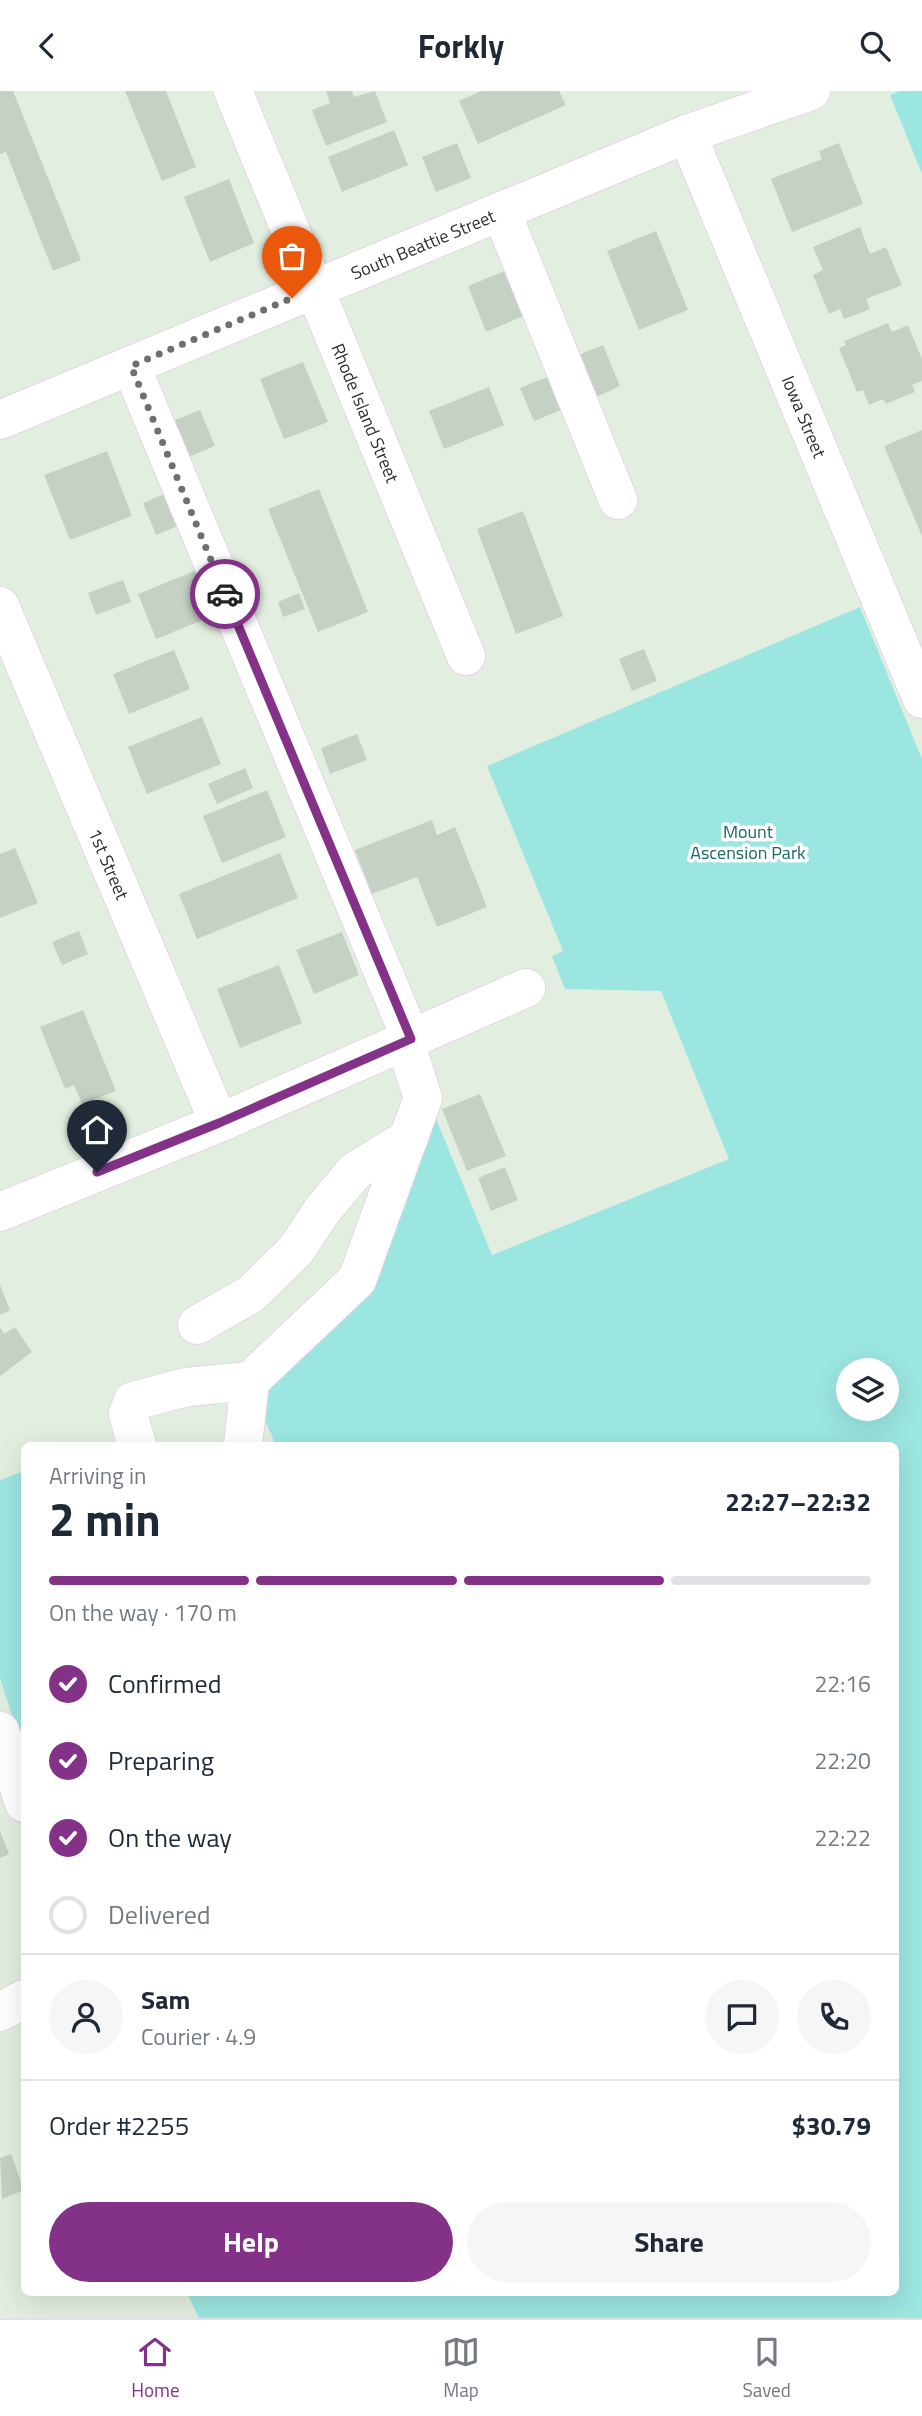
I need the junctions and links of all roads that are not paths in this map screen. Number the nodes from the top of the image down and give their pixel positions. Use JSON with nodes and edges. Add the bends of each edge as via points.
{"nodes":[{"id":1,"x":233,"y":91,"type":"edge"},
{"id":2,"x":811,"y":91,"type":"edge"},
{"id":3,"x":687,"y":134,"type":"junction"},
{"id":4,"x":501,"y":211,"type":"junction"},
{"id":5,"x":315,"y":289,"type":"junction"},
{"id":6,"x":131,"y":366,"type":"junction"},
{"id":7,"x":0,"y":420,"type":"edge"},
{"id":8,"x":618,"y":501,"type":"dead end"},
{"id":9,"x":0,"y":606,"type":"edge"},
{"id":10,"x":466,"y":656,"type":"dead end"},
{"id":11,"x":922,"y":699,"type":"edge"},
{"id":12,"x":526,"y":988,"type":"dead end"},
{"id":13,"x":408,"y":1040,"type":"junction"},
{"id":14,"x":219,"y":1123,"type":"junction"},
{"id":15,"x":409,"y":1137,"type":"junction"},
{"id":16,"x":0,"y":1212,"type":"edge"},
{"id":17,"x":197,"y":1325,"type":"dead end"},
{"id":18,"x":250,"y":1381,"type":"junction"},
{"id":19,"x":136,"y":1442,"type":"edge"},
{"id":20,"x":243,"y":1442,"type":"edge"},
{"id":21,"x":0,"y":1731,"type":"edge"},
{"id":22,"x":21,"y":1794,"type":"edge"},
{"id":23,"x":21,"y":2001,"type":"edge"},
{"id":24,"x":0,"y":2012,"type":"edge"}],
"edges":[{"from":1,"to":5,"type":"street","name":"Rhode Island Street"},
{"from":2,"to":3,"type":"street","name":"South Beattie Street"},
{"from":3,"to":4,"type":"street","name":"South Beattie Street"},
{"from":3,"to":11,"type":"street","name":"Iowa Street"},
{"from":4,"to":5,"type":"street","name":"South Beattie Street"},
{"from":4,"to":8,"type":"street"},
{"from":5,"to":6,"type":"street","name":"South Beattie Street"},
{"from":5,"to":10,"type":"street","name":"Rhode Island Street"},
{"from":6,"to":7,"type":"street","name":"South Beattie Street"},
{"from":6,"to":13,"type":"street"},
{"from":9,"to":14,"type":"street","name":"1st Street"},
{"from":12,"to":13,"type":"street"},
{"from":13,"to":14,"type":"street"},
{"from":13,"to":15,"type":"street","via":[[423,1098]]},
{"from":14,"to":16,"type":"street"},
{"from":15,"to":17,"type":"street","via":[[355,1171],[296,1250],[251,1294]]},
{"from":15,"to":18,"type":"street","via":[[357,1280]]},
{"from":18,"to":19,"type":"street","via":[[187,1387],[133,1401],[128,1414]]},
{"from":18,"to":20,"type":"street"},
{"from":21,"to":22,"type":"street"},
{"from":23,"to":24,"type":"street"}]}
